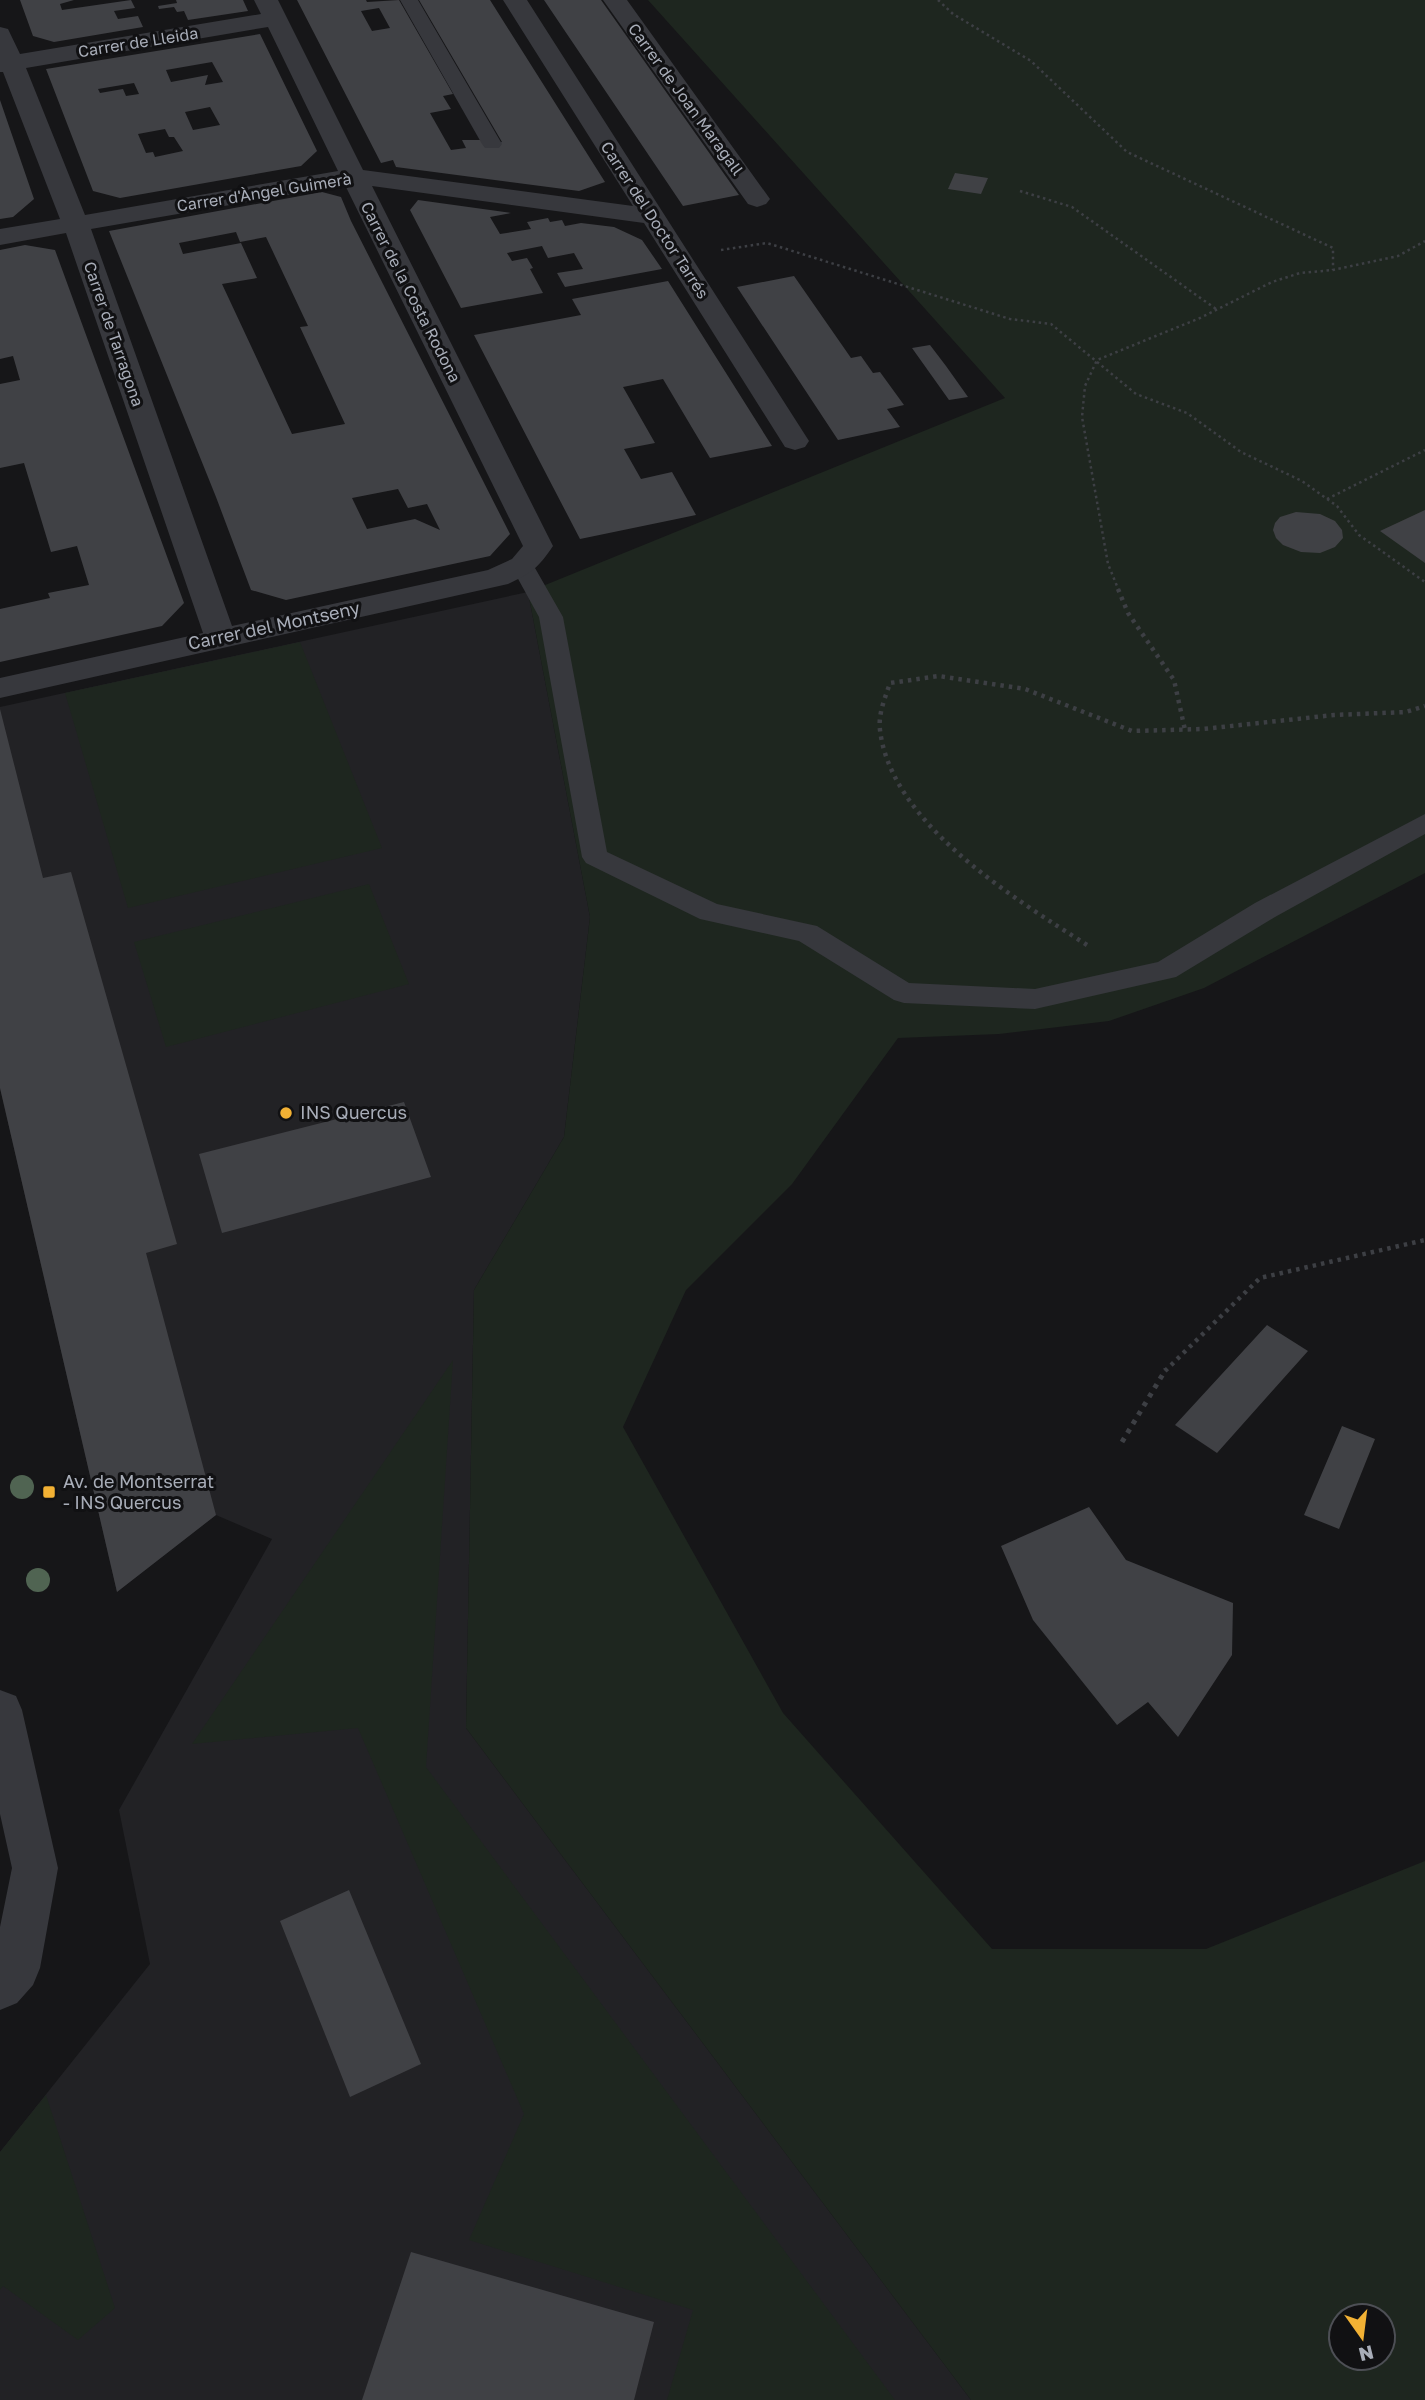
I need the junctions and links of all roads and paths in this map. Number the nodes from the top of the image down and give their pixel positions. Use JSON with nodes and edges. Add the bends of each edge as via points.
{"nodes":[{"id":1,"x":409,"y":0,"type":"edge"},
{"id":2,"x":515,"y":0,"type":"edge"},
{"id":3,"x":615,"y":0,"type":"edge"},
{"id":4,"x":938,"y":0,"type":"edge"},
{"id":5,"x":270,"y":9,"type":"edge"},
{"id":6,"x":0,"y":34,"type":"edge"},
{"id":7,"x":5,"y":64,"type":"edge"},
{"id":8,"x":492,"y":144,"type":"dead end"},
{"id":9,"x":353,"y":176,"type":"junction"},
{"id":10,"x":1020,"y":191,"type":"dead end"},
{"id":11,"x":757,"y":199,"type":"dead end"},
{"id":12,"x":654,"y":217,"type":"junction"},
{"id":13,"x":76,"y":225,"type":"junction"},
{"id":14,"x":0,"y":237,"type":"edge"},
{"id":15,"x":1425,"y":241,"type":"edge"},
{"id":16,"x":679,"y":256,"type":"junction"},
{"id":17,"x":1333,"y":270,"type":"junction"},
{"id":18,"x":1217,"y":309,"type":"junction"},
{"id":19,"x":1097,"y":359,"type":"junction"},
{"id":20,"x":795,"y":441,"type":"dead end"},
{"id":21,"x":1425,"y":450,"type":"edge"},
{"id":22,"x":1327,"y":499,"type":"junction"},
{"id":23,"x":531,"y":556,"type":"junction"},
{"id":24,"x":1425,"y":582,"type":"edge"},
{"id":25,"x":220,"y":638,"type":"junction"},
{"id":26,"x":0,"y":688,"type":"edge"},
{"id":27,"x":1425,"y":706,"type":"edge"},
{"id":28,"x":1185,"y":730,"type":"junction"},
{"id":29,"x":1425,"y":823,"type":"edge"},
{"id":30,"x":1139,"y":977,"type":"junction"},
{"id":31,"x":1425,"y":1240,"type":"edge"},
{"id":32,"x":1122,"y":1442,"type":"dead end"},
{"id":33,"x":0,"y":1710,"type":"edge"},
{"id":34,"x":8,"y":1977,"type":"edge"}],
"edges":[{"from":1,"to":8,"type":"lane"},
{"from":2,"to":12,"type":"street","name":"Carrer del Doctor Tarrés"},
{"from":3,"to":11,"type":"street","name":"Carrer de Joan Maragall"},
{"from":4,"to":17,"type":"path","via":[[1031,61],[1126,152],[1333,248]]},
{"from":5,"to":7,"type":"street","name":"Carrer de Lleida"},
{"from":5,"to":9,"type":"street","name":"Carrer de la Costa Rodona"},
{"from":6,"to":7,"type":"street","name":"Carrer de Tarragona"},
{"from":7,"to":13,"type":"street","name":"Carrer de Tarragona"},
{"from":9,"to":12,"type":"street","name":"Carrer d'Àngel Guimerà","via":[[515,189]]},
{"from":9,"to":13,"type":"street","name":"Carrer d'Àngel Guimerà"},
{"from":9,"to":23,"type":"street","name":"Carrer de la Costa Rodona"},
{"from":10,"to":18,"type":"path","via":[[1072,207]]},
{"from":12,"to":16,"type":"street","name":"Carrer del Doctor Tarrés"},
{"from":13,"to":14,"type":"street","name":"Carrer d'Àngel Guimerà"},
{"from":13,"to":25,"type":"street","name":"Carrer de Tarragona"},
{"from":15,"to":17,"type":"path","via":[[1398,256]]},
{"from":16,"to":19,"type":"path","via":[[767,243],[1010,319],[1051,324]]},
{"from":16,"to":20,"type":"street","name":"Carrer del Doctor Tarrés"},
{"from":17,"to":18,"type":"path","via":[[1281,279]]},
{"from":18,"to":19,"type":"path"},
{"from":19,"to":22,"type":"path","via":[[1136,394],[1187,414],[1241,452],[1302,481]]},
{"from":19,"to":28,"type":"path","via":[[1085,386],[1082,417],[1108,564],[1128,613],[1174,680]]},
{"from":21,"to":22,"type":"path"},
{"from":22,"to":24,"type":"path","via":[[1359,535]]},
{"from":23,"to":25,"type":"street","name":"Carrer del Montseny","via":[[497,578]]},
{"from":23,"to":30,"type":"lane","via":[[551,617],[595,857],[710,912],[807,933],[904,993],[1035,999]]},
{"from":25,"to":26,"type":"street","name":"Carrer del Montseny"},
{"from":27,"to":28,"type":"path","via":[[1406,712]]},
{"from":28,"to":30,"type":"path","via":[[1132,731],[1025,689],[939,676],[890,683],[881,712],[879,733],[890,768],[913,805],[967,861],[1023,905]]},
{"from":29,"to":30,"type":"lane","via":[[1166,970]]},
{"from":31,"to":32,"type":"path","via":[[1261,1278],[1166,1369]]},
{"from":33,"to":34,"type":"street","via":[[35,1868]]}]}
